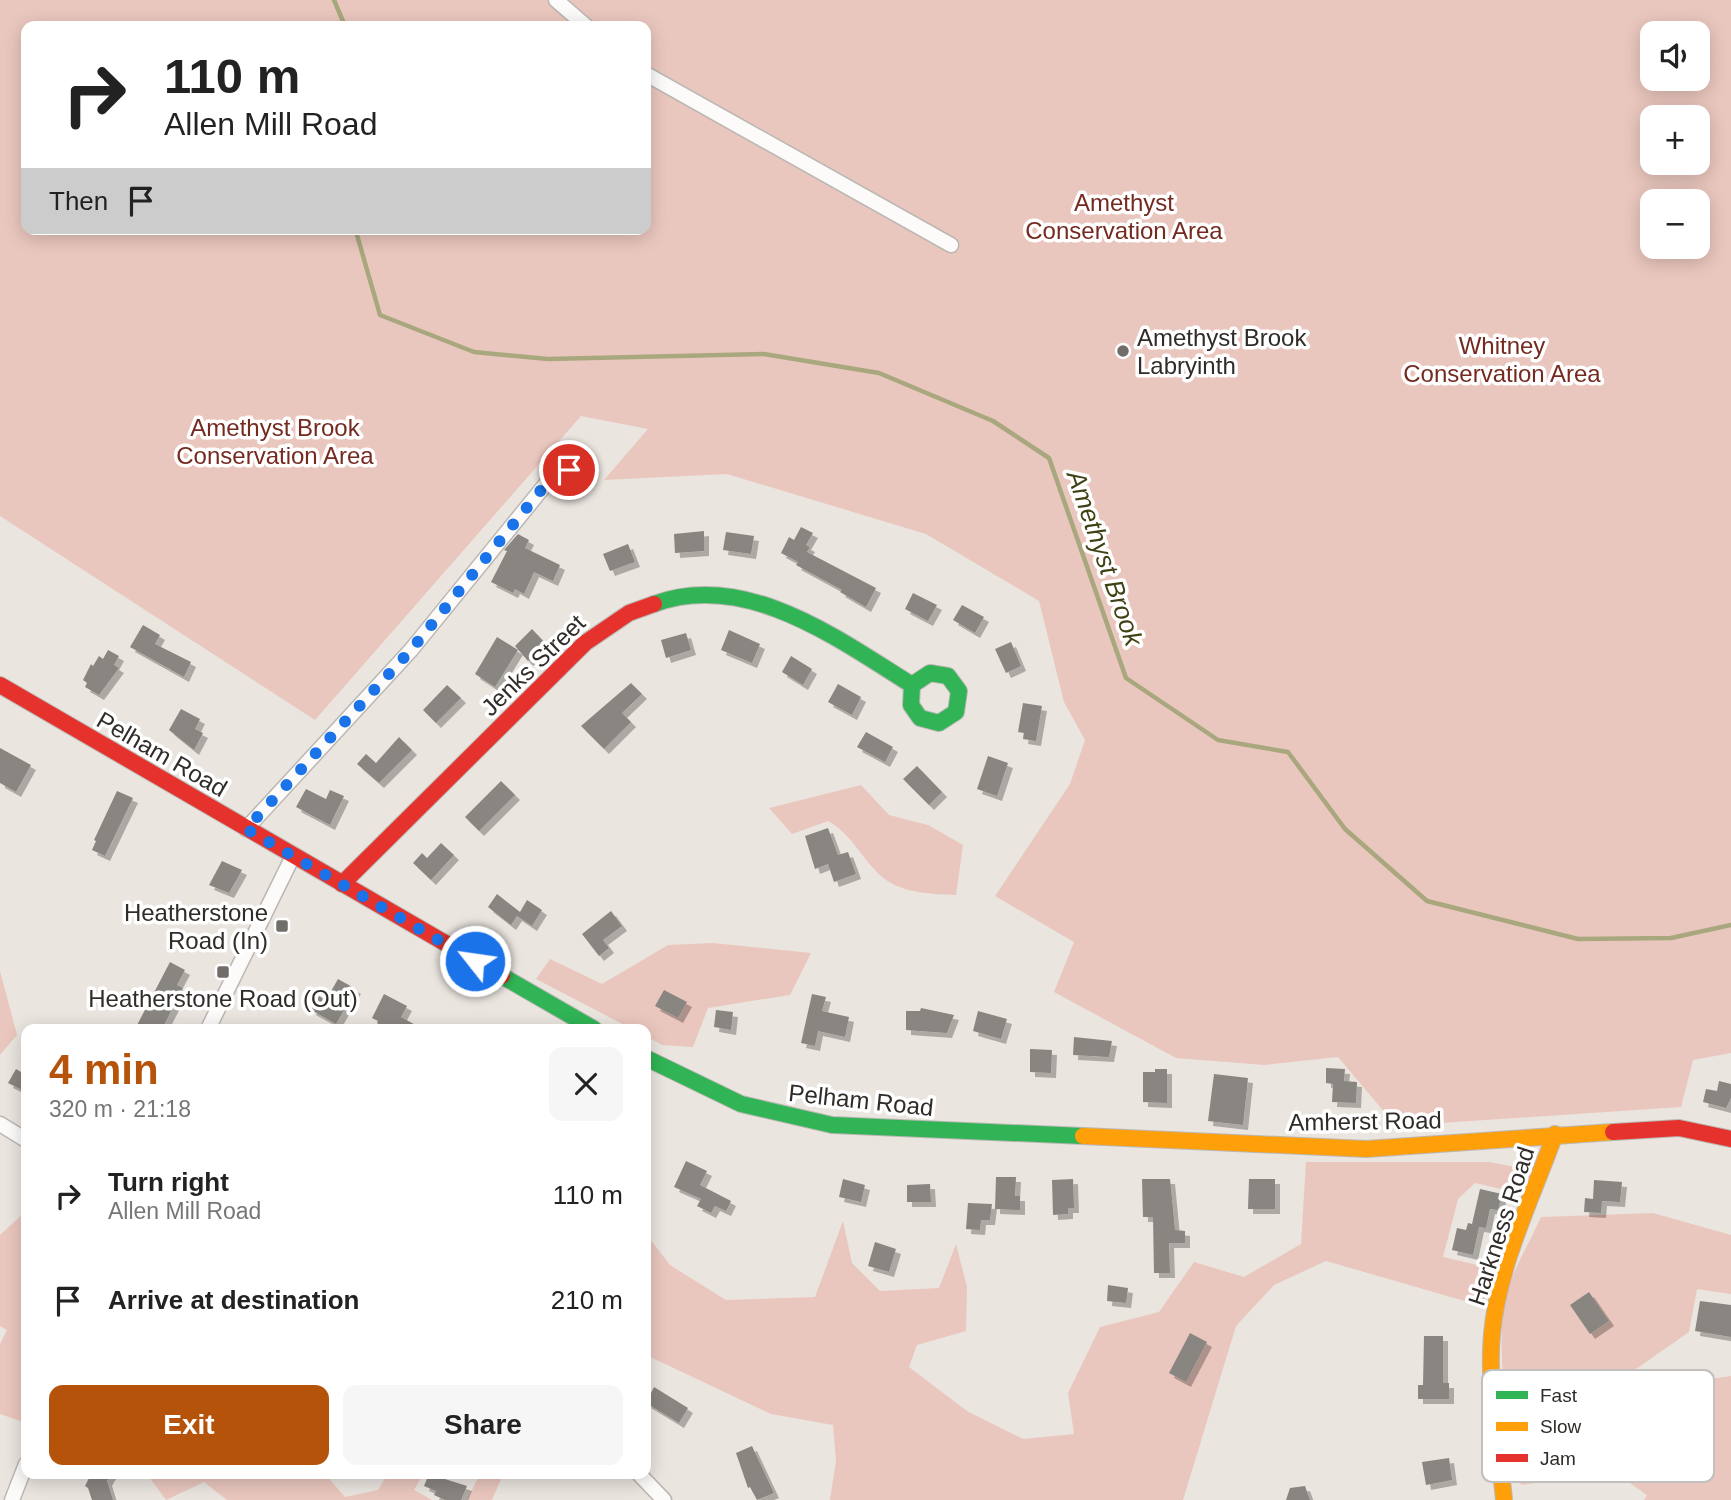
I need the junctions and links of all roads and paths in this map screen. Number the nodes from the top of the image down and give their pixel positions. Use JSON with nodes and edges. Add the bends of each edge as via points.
{"nodes":[{"id":1,"x":556,"y":0,"type":"edge"},
{"id":2,"x":580,"y":21,"type":"edge"},
{"id":3,"x":651,"y":77,"type":"edge"},
{"id":4,"x":951,"y":245,"type":"dead end"},
{"id":5,"x":569,"y":470,"type":"dead end"},
{"id":6,"x":0,"y":685,"type":"edge"},
{"id":7,"x":912,"y":685,"type":"dead end"},
{"id":8,"x":246,"y":829,"type":"junction"},
{"id":9,"x":293,"y":856,"type":"junction"},
{"id":10,"x":342,"y":884,"type":"junction"},
{"id":11,"x":210,"y":1024,"type":"edge"},
{"id":12,"x":585,"y":1024,"type":"edge"},
{"id":13,"x":651,"y":1061,"type":"edge"},
{"id":14,"x":0,"y":1124,"type":"edge"},
{"id":15,"x":999,"y":1134,"type":"joint"},
{"id":16,"x":1555,"y":1135,"type":"junction"},
{"id":17,"x":21,"y":1137,"type":"edge"},
{"id":18,"x":1731,"y":1139,"type":"edge"},
{"id":19,"x":1491,"y":1370,"type":"edge"},
{"id":20,"x":21,"y":1477,"type":"edge"},
{"id":21,"x":644,"y":1479,"type":"edge"},
{"id":22,"x":1502,"y":1482,"type":"edge"},
{"id":23,"x":12,"y":1500,"type":"edge"},
{"id":24,"x":664,"y":1500,"type":"edge"},
{"id":25,"x":1504,"y":1500,"type":"edge"}],
"edges":[{"from":1,"to":2,"type":"street"},
{"from":3,"to":4,"type":"street"},
{"from":5,"to":8,"type":"street","via":[[550,479],[411,650]]},
{"from":6,"to":8,"type":"main road","name":"Pelham Road"},
{"from":7,"to":10,"type":"main road","name":"Jenks Street","via":[[816,626],[764,603],[704,594],[643,607],[585,643]]},
{"from":8,"to":9,"type":"main road","name":"Pelham Road"},
{"from":9,"to":10,"type":"main road","name":"Pelham Road"},
{"from":9,"to":11,"type":"street"},
{"from":10,"to":12,"type":"main road","name":"Pelham Road"},
{"from":13,"to":15,"type":"main road","name":"Pelham Road","via":[[726,1099],[798,1119]]},
{"from":14,"to":17,"type":"street"},
{"from":15,"to":16,"type":"main road","name":"Amherst Road","via":[[1366,1149]]},
{"from":16,"to":18,"type":"main road","name":"Amherst Road","via":[[1679,1128]]},
{"from":16,"to":19,"type":"main road","name":"Harkness Road","via":[[1504,1276],[1494,1316]]},
{"from":20,"to":23,"type":"street"},
{"from":21,"to":24,"type":"street"},
{"from":22,"to":25,"type":"main road","name":"Harkness Road"}]}
